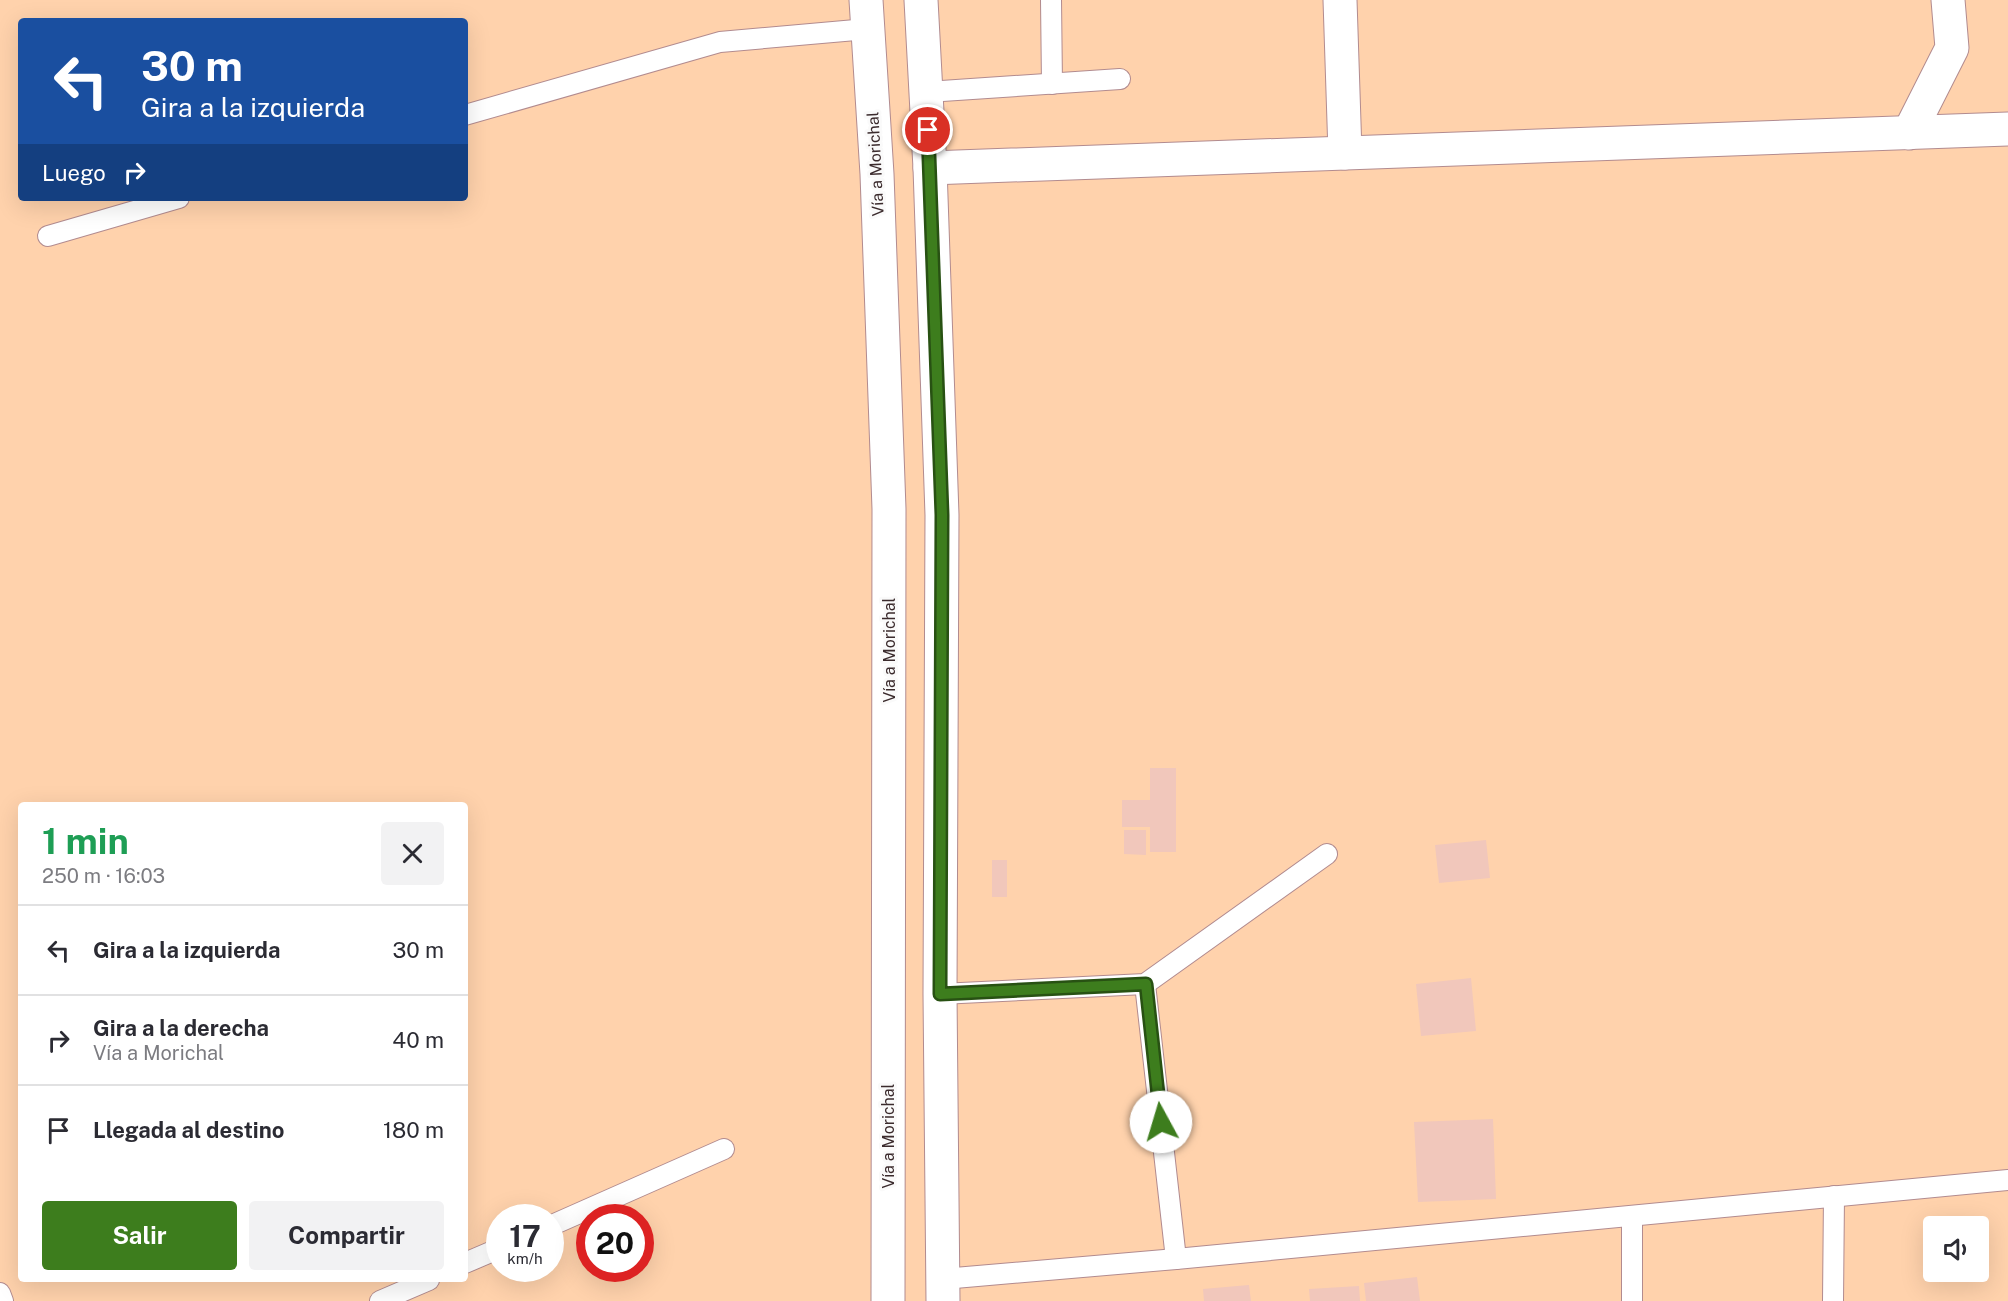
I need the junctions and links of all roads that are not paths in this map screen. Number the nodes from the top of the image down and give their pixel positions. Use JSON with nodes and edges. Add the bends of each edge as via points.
{"nodes":[{"id":1,"x":921,"y":0,"type":"edge"},
{"id":2,"x":1051,"y":0,"type":"edge"},
{"id":3,"x":1340,"y":0,"type":"edge"},
{"id":4,"x":1948,"y":0,"type":"edge"},
{"id":5,"x":866,"y":14,"type":"edge"},
{"id":6,"x":1120,"y":79,"type":"dead end"},
{"id":7,"x":1052,"y":84,"type":"junction"},
{"id":8,"x":927,"y":92,"type":"junction"},
{"id":9,"x":468,"y":114,"type":"edge"},
{"id":10,"x":2008,"y":129,"type":"edge"},
{"id":11,"x":1909,"y":133,"type":"junction"},
{"id":12,"x":1345,"y":153,"type":"junction"},
{"id":13,"x":930,"y":168,"type":"junction"},
{"id":14,"x":169,"y":201,"type":"edge"},
{"id":15,"x":48,"y":236,"type":"dead end"},
{"id":16,"x":1327,"y":854,"type":"dead end"},
{"id":17,"x":1146,"y":984,"type":"junction"},
{"id":18,"x":940,"y":994,"type":"junction"},
{"id":19,"x":724,"y":1149,"type":"dead end"},
{"id":20,"x":2008,"y":1180,"type":"edge"},
{"id":21,"x":1834,"y":1196,"type":"junction"},
{"id":22,"x":1632,"y":1216,"type":"junction"},
{"id":23,"x":564,"y":1220,"type":"edge"},
{"id":24,"x":486,"y":1254,"type":"edge"},
{"id":25,"x":1176,"y":1259,"type":"junction"},
{"id":26,"x":468,"y":1262,"type":"edge"},
{"id":27,"x":424,"y":1282,"type":"edge"},
{"id":28,"x":943,"y":1290,"type":"edge"},
{"id":29,"x":0,"y":1293,"type":"edge"},
{"id":30,"x":3,"y":1301,"type":"edge"},
{"id":31,"x":380,"y":1301,"type":"edge"},
{"id":32,"x":888,"y":1301,"type":"edge"},
{"id":33,"x":1632,"y":1301,"type":"edge"},
{"id":34,"x":1833,"y":1301,"type":"edge"}],
"edges":[{"from":1,"to":8,"type":"street"},
{"from":2,"to":7,"type":"lane"},
{"from":3,"to":12,"type":"street"},
{"from":4,"to":11,"type":"street","via":[[1952,48]]},
{"from":5,"to":9,"type":"lane","via":[[720,42]]},
{"from":5,"to":32,"type":"street","name":"Vía a Morichal","via":[[877,174],[889,509]]},
{"from":6,"to":7,"type":"lane"},
{"from":7,"to":8,"type":"lane"},
{"from":8,"to":13,"type":"street"},
{"from":10,"to":11,"type":"street"},
{"from":11,"to":12,"type":"street"},
{"from":12,"to":13,"type":"street"},
{"from":13,"to":18,"type":"street","via":[[942,515]]},
{"from":14,"to":15,"type":"lane"},
{"from":16,"to":17,"type":"lane"},
{"from":17,"to":18,"type":"lane"},
{"from":17,"to":25,"type":"lane"},
{"from":18,"to":28,"type":"street"},
{"from":19,"to":23,"type":"lane"},
{"from":20,"to":21,"type":"lane"},
{"from":21,"to":22,"type":"lane"},
{"from":21,"to":34,"type":"lane"},
{"from":22,"to":25,"type":"lane"},
{"from":22,"to":33,"type":"lane"},
{"from":24,"to":26,"type":"lane"},
{"from":25,"to":28,"type":"lane"},
{"from":27,"to":31,"type":"lane"},
{"from":29,"to":30,"type":"lane"}]}
